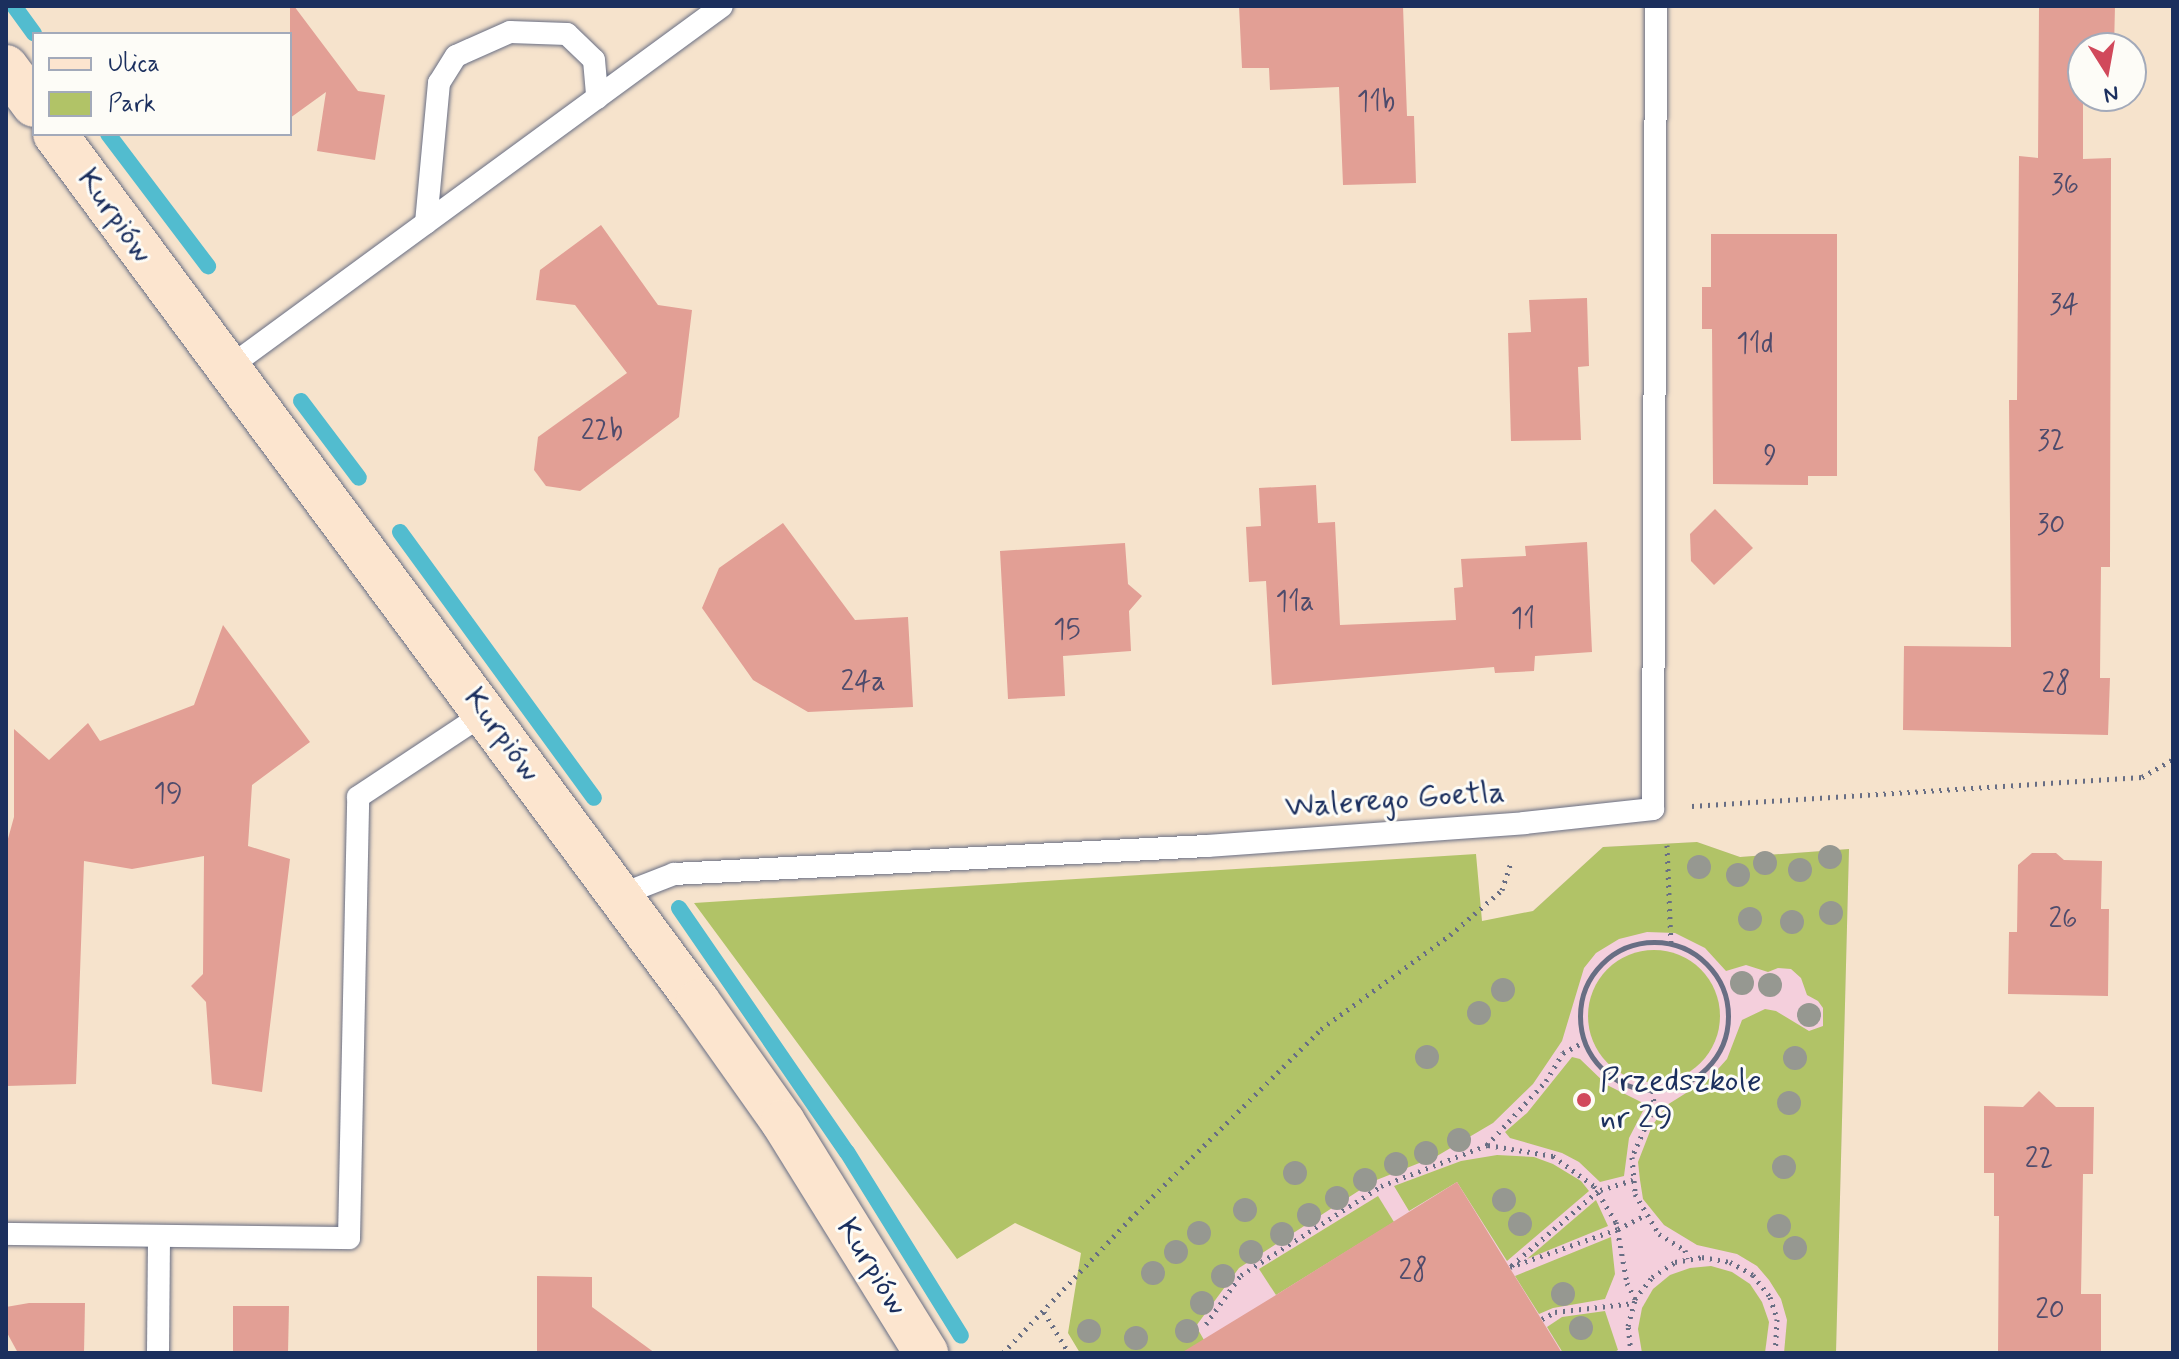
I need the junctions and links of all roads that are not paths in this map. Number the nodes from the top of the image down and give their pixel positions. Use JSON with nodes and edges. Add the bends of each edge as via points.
{"nodes":[{"id":1,"x":722,"y":6,"type":"edge"},
{"id":2,"x":1656,"y":6,"type":"edge"},
{"id":3,"x":6,"y":67,"type":"edge"},
{"id":4,"x":597,"y":98,"type":"junction"},
{"id":5,"x":32,"y":102,"type":"edge"},
{"id":6,"x":56,"y":136,"type":"edge"},
{"id":7,"x":426,"y":223,"type":"junction"},
{"id":8,"x":228,"y":368,"type":"junction"},
{"id":9,"x":485,"y":713,"type":"junction"},
{"id":10,"x":620,"y":895,"type":"junction"},
{"id":11,"x":6,"y":1234,"type":"edge"},
{"id":12,"x":159,"y":1236,"type":"junction"},
{"id":13,"x":158,"y":1353,"type":"edge"},
{"id":14,"x":926,"y":1353,"type":"edge"}],
"edges":[{"from":1,"to":4,"type":"lane"},
{"from":2,"to":10,"type":"lane","name":"Walerego Goetla","via":[[1659,808],[1207,846],[674,874]]},
{"from":3,"to":5,"type":"street"},
{"from":4,"to":7,"type":"lane"},
{"from":4,"to":7,"type":"lane","via":[[594,60],[567,34],[510,32],[456,56],[439,83]]},
{"from":6,"to":8,"type":"street","name":"Kurpiów"},
{"from":7,"to":8,"type":"lane"},
{"from":8,"to":9,"type":"street","name":"Kurpiów"},
{"from":9,"to":10,"type":"street","name":"Kurpiów"},
{"from":9,"to":12,"type":"lane","via":[[358,797],[349,1238]]},
{"from":10,"to":14,"type":"street","name":"Kurpiów","via":[[783,1122]]},
{"from":11,"to":12,"type":"lane"},
{"from":12,"to":13,"type":"lane"}]}
